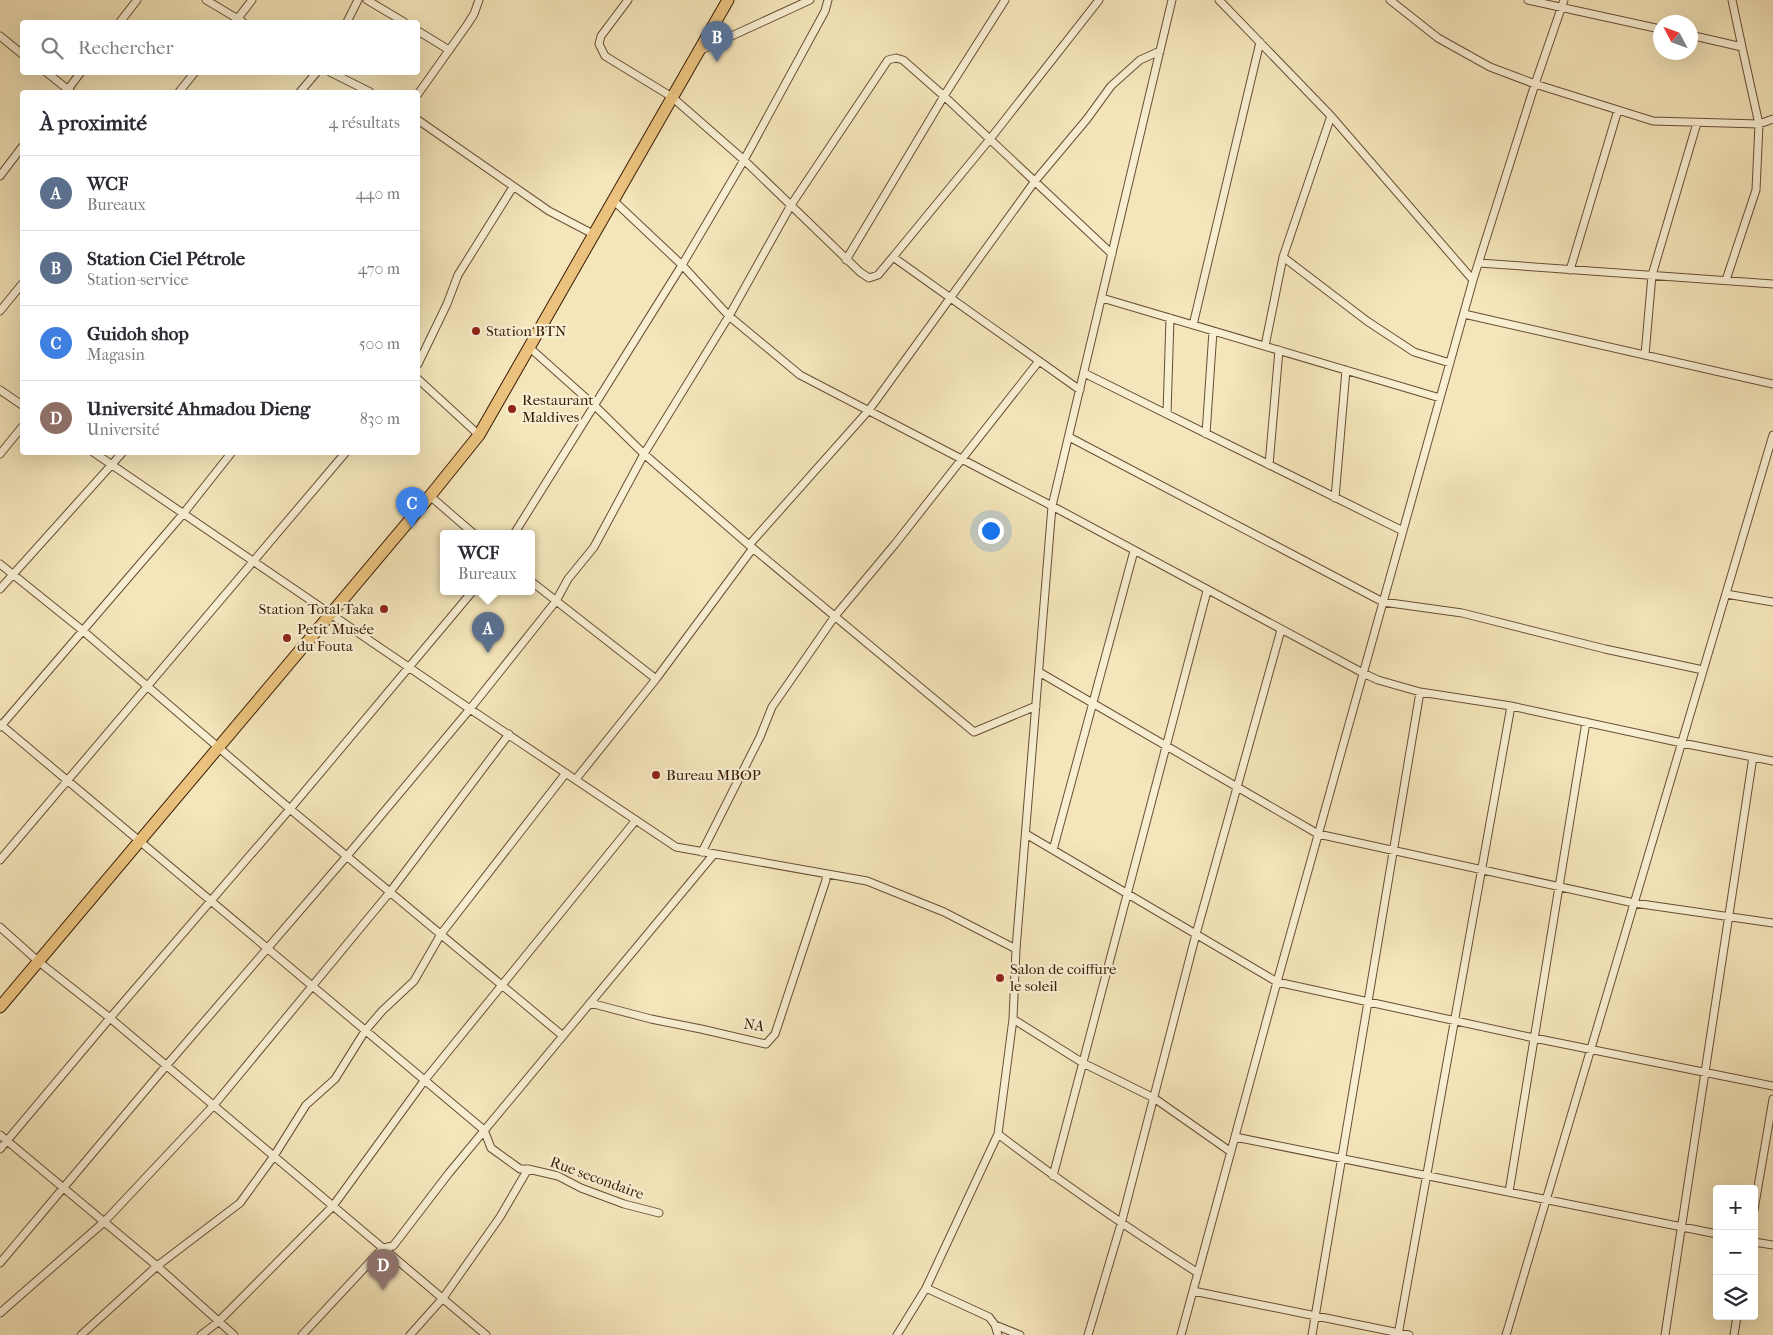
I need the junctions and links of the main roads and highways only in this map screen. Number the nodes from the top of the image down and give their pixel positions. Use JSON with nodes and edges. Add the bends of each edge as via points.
{"nodes":[{"id":1,"x":728,"y":0,"type":"edge"},
{"id":2,"x":0,"y":1007,"type":"edge"}],
"edges":[{"from":1,"to":2,"type":"highway","via":[[479,436]]}]}
